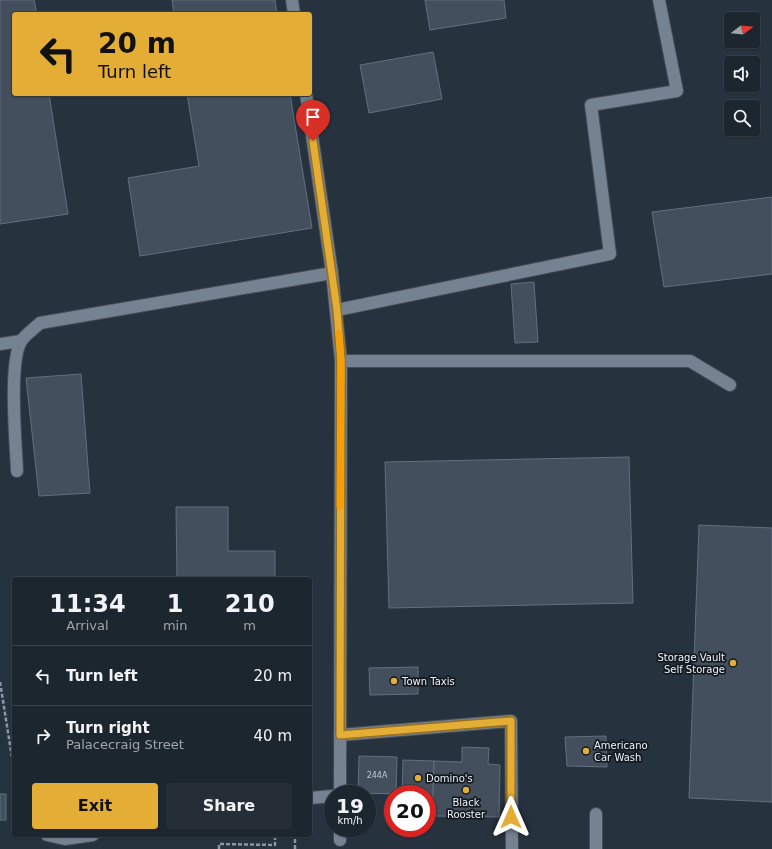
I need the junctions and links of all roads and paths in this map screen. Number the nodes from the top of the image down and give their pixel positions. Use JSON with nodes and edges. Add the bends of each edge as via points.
{"nodes":[{"id":1,"x":292,"y":0,"type":"edge"},
{"id":2,"x":659,"y":0,"type":"edge"},
{"id":3,"x":294,"y":12,"type":"edge"},
{"id":4,"x":306,"y":96,"type":"edge"},
{"id":5,"x":332,"y":273,"type":"junction"},
{"id":6,"x":337,"y":310,"type":"junction"},
{"id":7,"x":21,"y":341,"type":"junction"},
{"id":8,"x":0,"y":344,"type":"edge"},
{"id":9,"x":341,"y":361,"type":"junction"},
{"id":10,"x":730,"y":385,"type":"dead end"},
{"id":11,"x":18,"y":470,"type":"dead end"},
{"id":12,"x":0,"y":682,"type":"edge"},
{"id":13,"x":340,"y":735,"type":"junction"},
{"id":14,"x":12,"y":757,"type":"edge"},
{"id":15,"x":340,"y":785,"type":"edge"},
{"id":16,"x":324,"y":797,"type":"edge"},
{"id":17,"x":312,"y":798,"type":"edge"},
{"id":18,"x":596,"y":814,"type":"dead end"},
{"id":19,"x":56,"y":837,"type":"edge"},
{"id":20,"x":79,"y":837,"type":"edge"},
{"id":21,"x":275,"y":837,"type":"edge"},
{"id":22,"x":295,"y":837,"type":"edge"},
{"id":23,"x":219,"y":849,"type":"edge"},
{"id":24,"x":295,"y":849,"type":"edge"},
{"id":25,"x":512,"y":849,"type":"edge"},
{"id":26,"x":596,"y":849,"type":"edge"}],
"edges":[{"from":1,"to":3,"type":"street"},
{"from":2,"to":6,"type":"street","via":[[677,91],[592,105],[610,254]]},
{"from":4,"to":5,"type":"street"},
{"from":5,"to":6,"type":"street"},
{"from":5,"to":7,"type":"street","via":[[40,323]]},
{"from":6,"to":9,"type":"street"},
{"from":7,"to":8,"type":"street"},
{"from":7,"to":11,"type":"street","via":[[16,363],[14,401]]},
{"from":9,"to":10,"type":"street","via":[[690,361]]},
{"from":9,"to":13,"type":"street"},
{"from":12,"to":14,"type":"path"},
{"from":13,"to":15,"type":"street"},
{"from":13,"to":25,"type":"street","via":[[511,721]]},
{"from":16,"to":17,"type":"street"},
{"from":18,"to":26,"type":"street"},
{"from":19,"to":20,"type":"street"},
{"from":21,"to":23,"type":"path","via":[[274,845],[219,844]]},
{"from":22,"to":24,"type":"path"}]}
